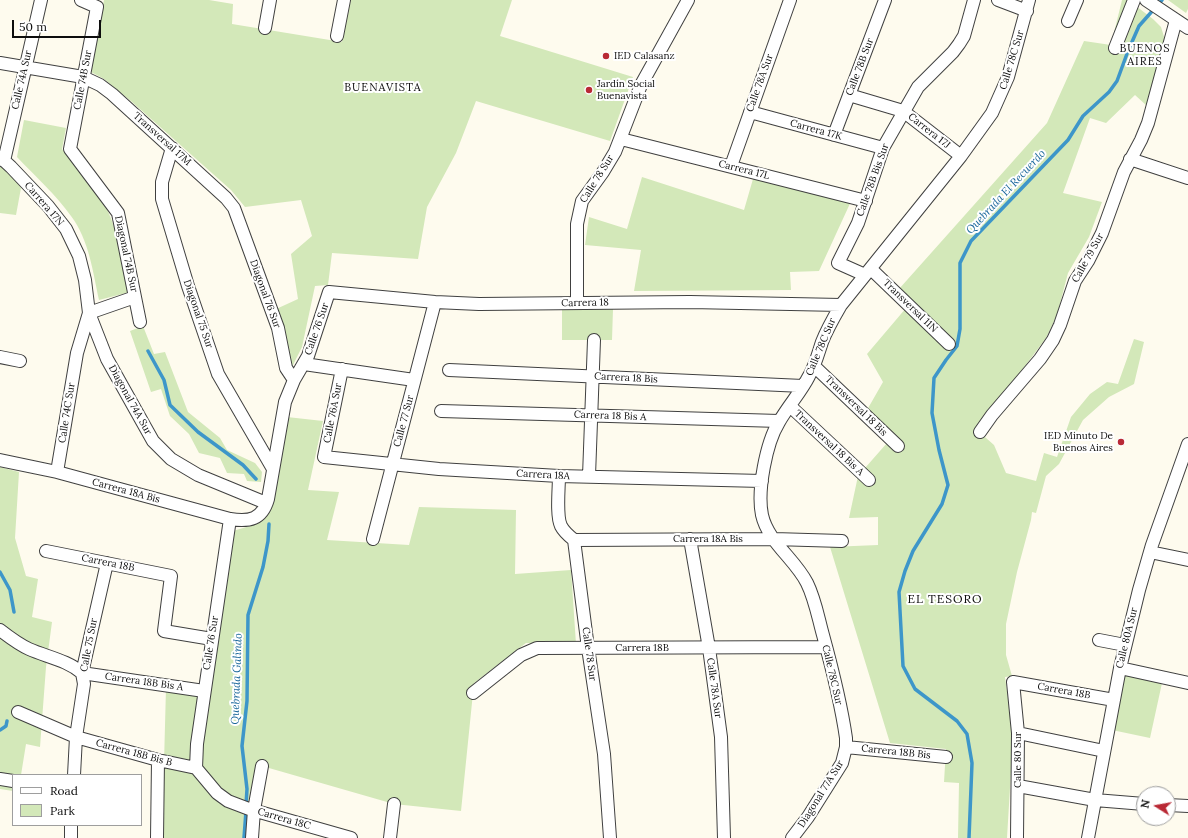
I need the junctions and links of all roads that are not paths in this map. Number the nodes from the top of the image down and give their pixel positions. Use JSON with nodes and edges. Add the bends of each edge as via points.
{"nodes":[{"id":1,"x":41,"y":0,"type":"edge"},
{"id":2,"x":81,"y":0,"type":"edge"},
{"id":3,"x":270,"y":0,"type":"edge"},
{"id":4,"x":344,"y":0,"type":"edge"},
{"id":5,"x":688,"y":0,"type":"edge"},
{"id":6,"x":790,"y":0,"type":"edge"},
{"id":7,"x":885,"y":0,"type":"edge"},
{"id":8,"x":974,"y":0,"type":"edge"},
{"id":9,"x":998,"y":0,"type":"edge"},
{"id":10,"x":1077,"y":0,"type":"edge"},
{"id":11,"x":1134,"y":0,"type":"edge"},
{"id":12,"x":1147,"y":1,"type":"edge"},
{"id":13,"x":1028,"y":5,"type":"edge"},
{"id":14,"x":1176,"y":20,"type":"junction"},
{"id":15,"x":1068,"y":21,"type":"dead end"},
{"id":16,"x":265,"y":28,"type":"dead end"},
{"id":17,"x":1188,"y":28,"type":"edge"},
{"id":18,"x":337,"y":36,"type":"dead end"},
{"id":19,"x":1115,"y":48,"type":"dead end"},
{"id":20,"x":0,"y":63,"type":"edge"},
{"id":21,"x":25,"y":67,"type":"junction"},
{"id":22,"x":83,"y":77,"type":"junction"},
{"id":23,"x":849,"y":95,"type":"junction"},
{"id":24,"x":903,"y":111,"type":"junction"},
{"id":25,"x":750,"y":112,"type":"junction"},
{"id":26,"x":834,"y":135,"type":"junction"},
{"id":27,"x":621,"y":138,"type":"junction"},
{"id":28,"x":172,"y":148,"type":"junction"},
{"id":29,"x":884,"y":148,"type":"junction"},
{"id":30,"x":72,"y":153,"type":"joint"},
{"id":31,"x":961,"y":156,"type":"junction"},
{"id":32,"x":2,"y":159,"type":"edge"},
{"id":33,"x":1130,"y":159,"type":"junction"},
{"id":34,"x":731,"y":166,"type":"junction"},
{"id":35,"x":1188,"y":178,"type":"edge"},
{"id":36,"x":866,"y":201,"type":"junction"},
{"id":37,"x":234,"y":208,"type":"joint"},
{"id":38,"x":868,"y":272,"type":"junction"},
{"id":39,"x":85,"y":280,"type":"joint"},
{"id":40,"x":329,"y":292,"type":"joint"},
{"id":41,"x":135,"y":297,"type":"junction"},
{"id":42,"x":434,"y":302,"type":"junction"},
{"id":43,"x":577,"y":303,"type":"junction"},
{"id":44,"x":841,"y":305,"type":"junction"},
{"id":45,"x":89,"y":313,"type":"junction"},
{"id":46,"x":140,"y":322,"type":"dead end"},
{"id":47,"x":594,"y":340,"type":"dead end"},
{"id":48,"x":949,"y":344,"type":"dead end"},
{"id":49,"x":0,"y":357,"type":"edge"},
{"id":50,"x":20,"y":361,"type":"dead end"},
{"id":51,"x":304,"y":364,"type":"junction"},
{"id":52,"x":814,"y":366,"type":"junction"},
{"id":53,"x":342,"y":369,"type":"junction"},
{"id":54,"x":449,"y":370,"type":"dead end"},
{"id":55,"x":593,"y":377,"type":"junction"},
{"id":56,"x":294,"y":380,"type":"junction"},
{"id":57,"x":414,"y":380,"type":"junction"},
{"id":58,"x":803,"y":386,"type":"junction"},
{"id":59,"x":790,"y":406,"type":"junction"},
{"id":60,"x":441,"y":411,"type":"dead end"},
{"id":61,"x":591,"y":416,"type":"junction"},
{"id":62,"x":780,"y":421,"type":"junction"},
{"id":63,"x":980,"y":432,"type":"dead end"},
{"id":64,"x":898,"y":446,"type":"dead end"},
{"id":65,"x":1188,"y":448,"type":"edge"},
{"id":66,"x":324,"y":457,"type":"joint"},
{"id":67,"x":0,"y":460,"type":"edge"},
{"id":68,"x":392,"y":464,"type":"junction"},
{"id":69,"x":273,"y":469,"type":"junction"},
{"id":70,"x":57,"y":472,"type":"junction"},
{"id":71,"x":559,"y":476,"type":"junction"},
{"id":72,"x":589,"y":476,"type":"junction"},
{"id":73,"x":869,"y":480,"type":"dead end"},
{"id":74,"x":762,"y":481,"type":"junction"},
{"id":75,"x":266,"y":503,"type":"junction"},
{"id":76,"x":230,"y":519,"type":"junction"},
{"id":77,"x":251,"y":519,"type":"joint"},
{"id":78,"x":373,"y":539,"type":"dead end"},
{"id":79,"x":690,"y":539,"type":"junction"},
{"id":80,"x":774,"y":539,"type":"junction"},
{"id":81,"x":574,"y":540,"type":"junction"},
{"id":82,"x":842,"y":541,"type":"dead end"},
{"id":83,"x":46,"y":551,"type":"dead end"},
{"id":84,"x":1150,"y":552,"type":"junction"},
{"id":85,"x":1188,"y":560,"type":"edge"},
{"id":86,"x":107,"y":563,"type":"junction"},
{"id":87,"x":0,"y":630,"type":"edge"},
{"id":88,"x":212,"y":639,"type":"junction"},
{"id":89,"x":1099,"y":640,"type":"dead end"},
{"id":90,"x":1125,"y":645,"type":"junction"},
{"id":91,"x":588,"y":648,"type":"junction"},
{"id":92,"x":709,"y":648,"type":"junction"},
{"id":93,"x":826,"y":648,"type":"junction"},
{"id":94,"x":1120,"y":668,"type":"junction"},
{"id":95,"x":82,"y":673,"type":"junction"},
{"id":96,"x":1013,"y":682,"type":"joint"},
{"id":97,"x":1188,"y":683,"type":"edge"},
{"id":98,"x":204,"y":691,"type":"junction"},
{"id":99,"x":473,"y":693,"type":"dead end"},
{"id":100,"x":1114,"y":700,"type":"junction"},
{"id":101,"x":18,"y":712,"type":"dead end"},
{"id":102,"x":1018,"y":733,"type":"junction"},
{"id":103,"x":76,"y":737,"type":"junction"},
{"id":104,"x":846,"y":747,"type":"junction"},
{"id":105,"x":1104,"y":751,"type":"junction"},
{"id":106,"x":946,"y":757,"type":"dead end"},
{"id":107,"x":158,"y":760,"type":"junction"},
{"id":108,"x":262,"y":766,"type":"dead end"},
{"id":109,"x":196,"y":768,"type":"junction"},
{"id":110,"x":74,"y":774,"type":"edge"},
{"id":111,"x":0,"y":778,"type":"edge"},
{"id":112,"x":12,"y":781,"type":"edge"},
{"id":113,"x":1018,"y":786,"type":"junction"},
{"id":114,"x":1095,"y":800,"type":"junction"},
{"id":115,"x":1136,"y":803,"type":"edge"},
{"id":116,"x":394,"y":804,"type":"dead end"},
{"id":117,"x":1176,"y":805,"type":"edge"},
{"id":118,"x":1188,"y":806,"type":"edge"},
{"id":119,"x":248,"y":808,"type":"junction"},
{"id":120,"x":71,"y":826,"type":"edge"},
{"id":121,"x":71,"y":838,"type":"edge"},
{"id":122,"x":157,"y":838,"type":"edge"},
{"id":123,"x":252,"y":838,"type":"edge"},
{"id":124,"x":352,"y":838,"type":"edge"},
{"id":125,"x":390,"y":838,"type":"edge"},
{"id":126,"x":610,"y":838,"type":"edge"},
{"id":127,"x":724,"y":838,"type":"edge"},
{"id":128,"x":792,"y":838,"type":"edge"},
{"id":129,"x":1017,"y":838,"type":"edge"},
{"id":130,"x":1088,"y":838,"type":"edge"}],
"edges":[{"from":1,"to":21,"type":"street","name":"Calle 74A Sur"},
{"from":2,"to":22,"type":"street","name":"Calle 74B Sur","via":[[97,7]]},
{"from":3,"to":16,"type":"street"},
{"from":4,"to":18,"type":"street"},
{"from":5,"to":27,"type":"street","name":"Calle 78 Sur","via":[[641,85]]},
{"from":6,"to":25,"type":"street","name":"Calle 78A Sur"},
{"from":7,"to":23,"type":"street","name":"Calle 78B Sur"},
{"from":8,"to":24,"type":"street","name":"Calle 78B Bis Sur","via":[[960,44],[918,86]]},
{"from":9,"to":13,"type":"street"},
{"from":10,"to":15,"type":"street"},
{"from":11,"to":19,"type":"street"},
{"from":12,"to":14,"type":"street"},
{"from":13,"to":31,"type":"street","name":"Calle 78C Sur","via":[[1003,91],[992,112]]},
{"from":14,"to":17,"type":"street"},
{"from":14,"to":33,"type":"street","name":"Calle 79 Sur","via":[[1148,123]]},
{"from":20,"to":21,"type":"street","name":"Transversal 17M"},
{"from":21,"to":22,"type":"street","name":"Transversal 17M"},
{"from":21,"to":32,"type":"street","name":"Calle 74A Sur"},
{"from":22,"to":28,"type":"street","name":"Transversal 17M","via":[[112,94]]},
{"from":22,"to":30,"type":"street","name":"Calle 74B Sur","via":[[70,144]]},
{"from":23,"to":24,"type":"street","name":"Carrera 17J"},
{"from":23,"to":26,"type":"street","name":"Calle 78B Sur"},
{"from":24,"to":29,"type":"street","name":"Calle 78B Bis Sur"},
{"from":24,"to":31,"type":"street","name":"Carrera 17J"},
{"from":25,"to":26,"type":"street","name":"Carrera 17K"},
{"from":25,"to":34,"type":"street","name":"Calle 78A Sur"},
{"from":26,"to":29,"type":"street","name":"Carrera 17K"},
{"from":27,"to":34,"type":"street","name":"Carrera 17L"},
{"from":27,"to":43,"type":"street","name":"Calle 78 Sur","via":[[603,172],[582,202],[577,224]]},
{"from":28,"to":37,"type":"street","name":"Transversal 17M"},
{"from":28,"to":69,"type":"street","name":"Diagonal 75 Sur","via":[[162,182],[162,199],[188,286],[218,374]]},
{"from":29,"to":36,"type":"street","name":"Calle 78B Bis Sur"},
{"from":30,"to":41,"type":"street","name":"Diagonal 74B Sur","via":[[118,213]]},
{"from":31,"to":38,"type":"street","name":"Calle 78C Sur"},
{"from":32,"to":39,"type":"street","name":"Carrera 17N","via":[[48,206],[66,229],[79,256]]},
{"from":33,"to":35,"type":"street"},
{"from":33,"to":63,"type":"street","name":"Calle 79 Sur","via":[[1102,233],[1075,281],[1053,340]]},
{"from":34,"to":36,"type":"street","name":"Carrera 17L"},
{"from":36,"to":38,"type":"street","name":"Calle 78B Bis Sur","via":[[838,264]]},
{"from":37,"to":56,"type":"street","name":"Diagonal 76 Sur","via":[[279,333],[286,368]]},
{"from":38,"to":44,"type":"street","name":"Calle 78C Sur"},
{"from":38,"to":48,"type":"street","name":"Transversal 11N"},
{"from":39,"to":45,"type":"street","name":"Diagonal 74A Sur"},
{"from":40,"to":42,"type":"street","name":"Carrera 18"},
{"from":40,"to":51,"type":"street","name":"Calle 76 Sur"},
{"from":41,"to":45,"type":"street"},
{"from":41,"to":46,"type":"street","name":"Diagonal 74B Sur"},
{"from":42,"to":43,"type":"street","name":"Carrera 18"},
{"from":42,"to":57,"type":"street","name":"Calle 77 Sur"},
{"from":43,"to":44,"type":"street","name":"Carrera 18"},
{"from":44,"to":52,"type":"street","name":"Calle 78C Sur","via":[[828,328]]},
{"from":45,"to":70,"type":"street","name":"Calle 74C Sur","via":[[77,353]]},
{"from":45,"to":75,"type":"street","name":"Diagonal 74A Sur","via":[[107,359],[153,441],[171,459],[198,475]]},
{"from":47,"to":55,"type":"street"},
{"from":49,"to":50,"type":"street"},
{"from":51,"to":53,"type":"street"},
{"from":51,"to":56,"type":"street","name":"Calle 76 Sur"},
{"from":52,"to":58,"type":"street","name":"Calle 78C Sur"},
{"from":52,"to":64,"type":"street","name":"Transversal 18 Bis"},
{"from":53,"to":57,"type":"street"},
{"from":53,"to":66,"type":"street","name":"Calle 76A Sur"},
{"from":54,"to":55,"type":"street","name":"Carrera 18 Bis"},
{"from":55,"to":58,"type":"street","name":"Carrera 18 Bis"},
{"from":55,"to":61,"type":"street"},
{"from":56,"to":69,"type":"street","name":"Calle 76 Sur","via":[[284,402]]},
{"from":57,"to":68,"type":"street","name":"Calle 77 Sur"},
{"from":58,"to":59,"type":"street","name":"Calle 78C Sur"},
{"from":59,"to":62,"type":"street","name":"Calle 78C Sur"},
{"from":59,"to":73,"type":"street","name":"Transversal 18 Bis A"},
{"from":60,"to":61,"type":"street","name":"Carrera 18 Bis A"},
{"from":61,"to":62,"type":"street","name":"Carrera 18 Bis A"},
{"from":61,"to":72,"type":"street"},
{"from":62,"to":74,"type":"street","name":"Calle 78C Sur","via":[[771,440]]},
{"from":65,"to":84,"type":"street","name":"Calle 80A Sur"},
{"from":66,"to":68,"type":"street","name":"Carrera 18A"},
{"from":67,"to":70,"type":"street","name":"Carrera 18A Bis"},
{"from":68,"to":71,"type":"street","name":"Carrera 18A"},
{"from":68,"to":78,"type":"street","name":"Calle 77 Sur"},
{"from":69,"to":75,"type":"street","name":"Calle 76 Sur"},
{"from":70,"to":76,"type":"street","name":"Carrera 18A Bis"},
{"from":71,"to":72,"type":"street","name":"Carrera 18A"},
{"from":71,"to":81,"type":"street","via":[[560,526]]},
{"from":72,"to":74,"type":"street","name":"Carrera 18A"},
{"from":74,"to":80,"type":"street","name":"Calle 78C Sur","via":[[762,514]]},
{"from":75,"to":77,"type":"street","name":"Calle 76 Sur","via":[[260,514]]},
{"from":76,"to":77,"type":"street","name":"Carrera 18A Bis"},
{"from":76,"to":88,"type":"street","name":"Calle 76 Sur"},
{"from":79,"to":80,"type":"street","name":"Carrera 18A Bis"},
{"from":79,"to":81,"type":"street","name":"Carrera 18A Bis"},
{"from":79,"to":92,"type":"street","name":"Calle 78A Sur"},
{"from":80,"to":82,"type":"street","name":"Carrera 18A Bis"},
{"from":80,"to":93,"type":"street","name":"Calle 78C Sur","via":[[807,584]]},
{"from":81,"to":91,"type":"street","name":"Calle 78 Sur"},
{"from":83,"to":86,"type":"street","name":"Carrera 18B"},
{"from":84,"to":85,"type":"street"},
{"from":84,"to":90,"type":"street","name":"Calle 80A Sur"},
{"from":86,"to":88,"type":"street","name":"Carrera 18B","via":[[171,576],[164,631]]},
{"from":86,"to":95,"type":"street","name":"Calle 75 Sur"},
{"from":87,"to":95,"type":"street","name":"Carrera 18B Bis A","via":[[18,644],[66,662]]},
{"from":88,"to":98,"type":"street","name":"Calle 76 Sur"},
{"from":89,"to":90,"type":"street"},
{"from":90,"to":94,"type":"street","name":"Calle 80A Sur"},
{"from":91,"to":92,"type":"street","name":"Carrera 18B"},
{"from":91,"to":99,"type":"street","name":"Carrera 18B","via":[[537,648],[529,651]]},
{"from":91,"to":126,"type":"street","name":"Calle 78 Sur","via":[[604,754]]},
{"from":92,"to":93,"type":"street","name":"Carrera 18B"},
{"from":92,"to":127,"type":"street","name":"Calle 78A Sur","via":[[721,737]]},
{"from":93,"to":104,"type":"street","name":"Calle 78C Sur","via":[[845,729]]},
{"from":94,"to":97,"type":"street"},
{"from":94,"to":100,"type":"street","name":"Calle 80A Sur"},
{"from":95,"to":98,"type":"street","name":"Carrera 18B Bis A"},
{"from":95,"to":103,"type":"street","name":"Calle 75 Sur","via":[[84,684]]},
{"from":96,"to":100,"type":"street","name":"Carrera 18B"},
{"from":96,"to":102,"type":"street","name":"Calle 80 Sur"},
{"from":98,"to":109,"type":"street","name":"Calle 76 Sur"},
{"from":100,"to":105,"type":"street","name":"Calle 80A Sur"},
{"from":101,"to":103,"type":"street","name":"Carrera 18B Bis B"},
{"from":102,"to":105,"type":"street"},
{"from":102,"to":113,"type":"street","name":"Calle 80 Sur"},
{"from":103,"to":107,"type":"street","name":"Carrera 18B Bis B"},
{"from":103,"to":110,"type":"street","name":"Calle 75 Sur"},
{"from":104,"to":106,"type":"street","name":"Carrera 18B Bis"},
{"from":104,"to":128,"type":"street","name":"Diagonal 77A Sur","via":[[840,768]]},
{"from":105,"to":114,"type":"street","name":"Calle 80A Sur"},
{"from":107,"to":109,"type":"street","name":"Carrera 18B Bis B"},
{"from":107,"to":122,"type":"street"},
{"from":108,"to":119,"type":"street"},
{"from":109,"to":119,"type":"street","via":[[217,793],[228,801]]},
{"from":111,"to":112,"type":"street"},
{"from":113,"to":114,"type":"street"},
{"from":113,"to":129,"type":"street","name":"Calle 80 Sur"},
{"from":114,"to":115,"type":"street"},
{"from":114,"to":130,"type":"street","name":"Calle 80A Sur"},
{"from":116,"to":125,"type":"street"},
{"from":117,"to":118,"type":"street"},
{"from":119,"to":123,"type":"street"},
{"from":119,"to":124,"type":"street","name":"Carrera 18C"},
{"from":120,"to":121,"type":"street"}]}
